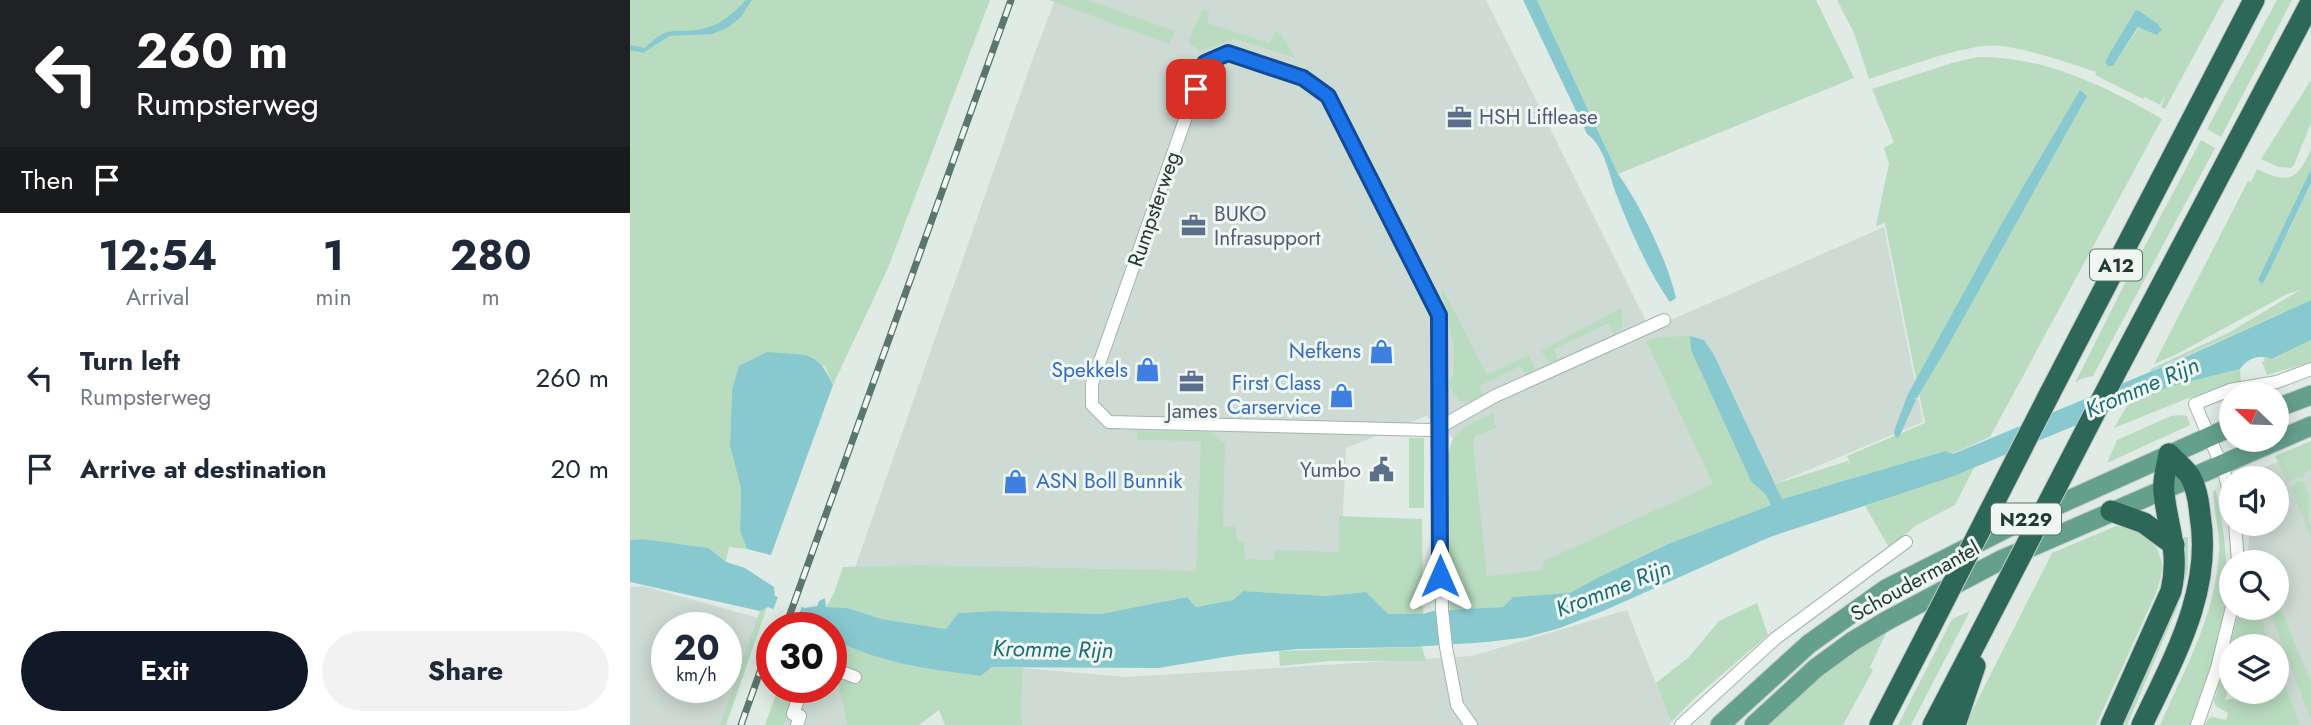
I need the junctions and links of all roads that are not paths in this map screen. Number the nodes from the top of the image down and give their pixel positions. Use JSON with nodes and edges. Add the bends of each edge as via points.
{"nodes":[{"id":1,"x":2254,"y":0,"type":"edge"},
{"id":2,"x":2311,"y":2,"type":"edge"},
{"id":3,"x":1664,"y":320,"type":"dead end"},
{"id":4,"x":2311,"y":369,"type":"edge"},
{"id":5,"x":2311,"y":396,"type":"edge"},
{"id":6,"x":2289,"y":404,"type":"edge"},
{"id":7,"x":2311,"y":426,"type":"edge"},
{"id":8,"x":1440,"y":427,"type":"junction"},
{"id":9,"x":2219,"y":433,"type":"edge"},
{"id":10,"x":2208,"y":438,"type":"junction"},
{"id":11,"x":2169,"y":454,"type":"junction"},
{"id":12,"x":2221,"y":465,"type":"junction"},
{"id":13,"x":2191,"y":477,"type":"junction"},
{"id":14,"x":2163,"y":490,"type":"junction"},
{"id":15,"x":2111,"y":511,"type":"junction"},
{"id":16,"x":1906,"y":542,"type":"dead end"},
{"id":17,"x":2174,"y":545,"type":"junction"},
{"id":18,"x":1999,"y":597,"type":"junction"},
{"id":19,"x":2229,"y":620,"type":"edge"},
{"id":20,"x":1910,"y":666,"type":"junction"},
{"id":21,"x":847,"y":674,"type":"edge"},
{"id":22,"x":855,"y":677,"type":"dead end"},
{"id":23,"x":797,"y":703,"type":"edge"},
{"id":24,"x":797,"y":725,"type":"edge"},
{"id":25,"x":1471,"y":725,"type":"edge"},
{"id":26,"x":1681,"y":725,"type":"edge"},
{"id":27,"x":1720,"y":725,"type":"edge"},
{"id":28,"x":1754,"y":725,"type":"edge"},
{"id":29,"x":1868,"y":725,"type":"edge"},
{"id":30,"x":1880,"y":725,"type":"edge"},
{"id":31,"x":1933,"y":725,"type":"edge"},
{"id":32,"x":1955,"y":725,"type":"edge"},
{"id":33,"x":2111,"y":725,"type":"edge"},
{"id":34,"x":2142,"y":725,"type":"edge"},
{"id":35,"x":2197,"y":725,"type":"edge"}],
"edges":[{"from":1,"to":20,"type":"highway","number":"A12","bridge":true},
{"from":2,"to":18,"type":"highway","number":"A12","bridge":true},
{"from":3,"to":8,"type":"street","name":"Rumpsterweg","via":[[1495,396]]},
{"from":4,"to":10,"type":"street","via":[[2195,404]]},
{"from":5,"to":6,"type":"main road"},
{"from":7,"to":12,"type":"main road","name":"Schoudermantel","number":"N229"},
{"from":8,"to":8,"type":"street","name":"Rumpsterweg","via":[[1109,422],[1092,405],[1092,384],[1205,63],[1228,53],[1303,78],[1328,96],[1439,315]]},
{"from":8,"to":25,"type":"street","name":"Rumpsterweg","via":[[1442,610],[1457,705]]},
{"from":9,"to":10,"type":"main road","name":"Schoudermantel","number":"N229"},
{"from":10,"to":11,"type":"main road","name":"Schoudermantel","number":"N229"},
{"from":10,"to":12,"type":"street"},
{"from":11,"to":13,"type":"highway"},
{"from":11,"to":14,"type":"highway"},
{"from":11,"to":27,"type":"main road","name":"Schoudermantel","number":"N229","via":[[1886,589],[1810,644]]},
{"from":12,"to":13,"type":"main road","name":"Schoudermantel","number":"N229"},
{"from":13,"to":14,"type":"main road","name":"Schoudermantel","number":"N229"},
{"from":13,"to":34,"type":"highway","via":[[2202,524],[2199,585],[2177,649]]},
{"from":14,"to":15,"type":"main road","name":"Schoudermantel","number":"N229"},
{"from":14,"to":17,"type":"highway"},
{"from":15,"to":17,"type":"highway","via":[[2144,523]]},
{"from":15,"to":28,"type":"main road","name":"Schoudermantel","number":"N229","via":[[1888,620],[1816,668]]},
{"from":16,"to":26,"type":"street","name":"Schoudermantel","via":[[1776,638]]},
{"from":17,"to":33,"type":"highway","via":[[2171,591]]},
{"from":18,"to":31,"type":"highway","number":"A12"},
{"from":18,"to":32,"type":"highway","number":"A12"},
{"from":19,"to":35,"type":"street"},
{"from":20,"to":29,"type":"highway","number":"A12"},
{"from":20,"to":30,"type":"highway","number":"A12"},
{"from":21,"to":22,"type":"street"},
{"from":23,"to":24,"type":"street","via":[[793,714],[800,716]]}]}
